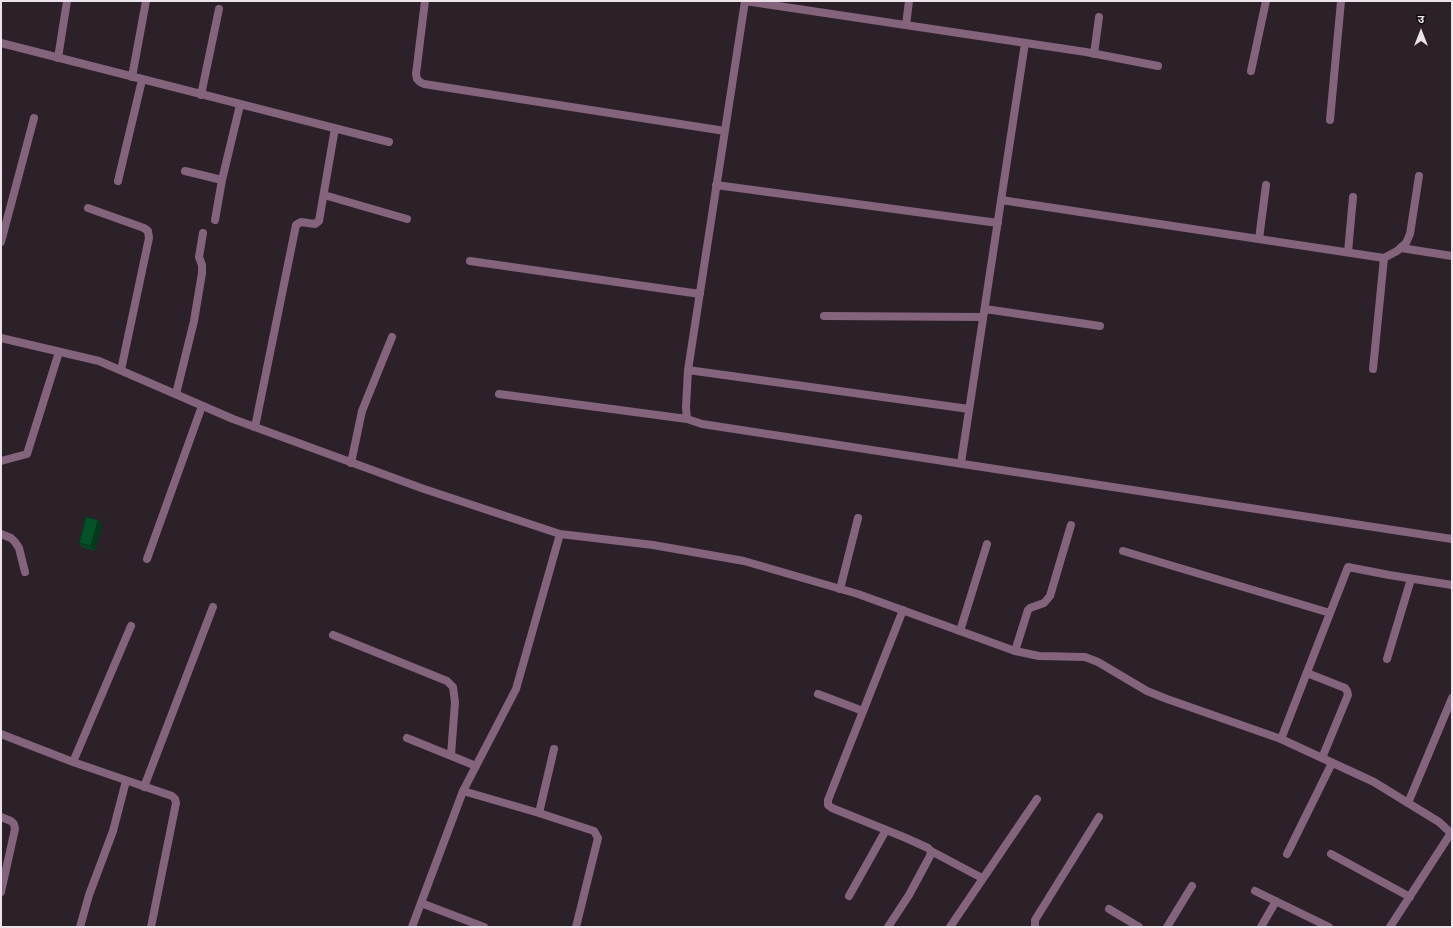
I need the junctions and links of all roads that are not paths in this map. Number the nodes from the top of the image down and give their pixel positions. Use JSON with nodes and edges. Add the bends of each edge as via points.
{"nodes":[{"id":1,"x":67,"y":1,"type":"edge"},
{"id":2,"x":146,"y":1,"type":"edge"},
{"id":3,"x":425,"y":1,"type":"edge"},
{"id":4,"x":744,"y":1,"type":"edge"},
{"id":5,"x":909,"y":1,"type":"edge"},
{"id":6,"x":1266,"y":1,"type":"edge"},
{"id":7,"x":1341,"y":1,"type":"edge"},
{"id":8,"x":219,"y":9,"type":"dead end"},
{"id":9,"x":1099,"y":17,"type":"dead end"},
{"id":10,"x":906,"y":25,"type":"junction"},
{"id":11,"x":1,"y":43,"type":"edge"},
{"id":12,"x":1025,"y":43,"type":"junction"},
{"id":13,"x":1094,"y":54,"type":"junction"},
{"id":14,"x":58,"y":58,"type":"junction"},
{"id":15,"x":1158,"y":66,"type":"dead end"},
{"id":16,"x":1251,"y":71,"type":"dead end"},
{"id":17,"x":132,"y":77,"type":"junction"},
{"id":18,"x":142,"y":80,"type":"junction"},
{"id":19,"x":202,"y":95,"type":"junction"},
{"id":20,"x":240,"y":104,"type":"junction"},
{"id":21,"x":34,"y":118,"type":"dead end"},
{"id":22,"x":1330,"y":120,"type":"dead end"},
{"id":23,"x":335,"y":128,"type":"junction"},
{"id":24,"x":725,"y":131,"type":"junction"},
{"id":25,"x":389,"y":142,"type":"dead end"},
{"id":26,"x":185,"y":171,"type":"dead end"},
{"id":27,"x":1419,"y":176,"type":"dead end"},
{"id":28,"x":222,"y":180,"type":"junction"},
{"id":29,"x":118,"y":181,"type":"dead end"},
{"id":30,"x":716,"y":185,"type":"junction"},
{"id":31,"x":1266,"y":186,"type":"dead end"},
{"id":32,"x":324,"y":195,"type":"junction"},
{"id":33,"x":1353,"y":197,"type":"dead end"},
{"id":34,"x":1001,"y":200,"type":"junction"},
{"id":35,"x":88,"y":208,"type":"dead end"},
{"id":36,"x":407,"y":219,"type":"dead end"},
{"id":37,"x":215,"y":220,"type":"dead end"},
{"id":38,"x":998,"y":223,"type":"junction"},
{"id":39,"x":203,"y":233,"type":"dead end"},
{"id":40,"x":1259,"y":239,"type":"junction"},
{"id":41,"x":1,"y":242,"type":"edge"},
{"id":42,"x":1401,"y":248,"type":"junction"},
{"id":43,"x":1348,"y":252,"type":"junction"},
{"id":44,"x":1452,"y":256,"type":"edge"},
{"id":45,"x":1384,"y":258,"type":"junction"},
{"id":46,"x":470,"y":261,"type":"dead end"},
{"id":47,"x":700,"y":294,"type":"junction"},
{"id":48,"x":984,"y":313,"type":"junction"},
{"id":49,"x":824,"y":316,"type":"dead end"},
{"id":50,"x":1100,"y":326,"type":"dead end"},
{"id":51,"x":392,"y":337,"type":"dead end"},
{"id":52,"x":1,"y":338,"type":"edge"},
{"id":53,"x":59,"y":352,"type":"junction"},
{"id":54,"x":1373,"y":369,"type":"dead end"},
{"id":55,"x":121,"y":370,"type":"junction"},
{"id":56,"x":688,"y":370,"type":"junction"},
{"id":57,"x":176,"y":394,"type":"junction"},
{"id":58,"x":499,"y":394,"type":"dead end"},
{"id":59,"x":202,"y":406,"type":"junction"},
{"id":60,"x":969,"y":409,"type":"junction"},
{"id":61,"x":687,"y":418,"type":"junction"},
{"id":62,"x":255,"y":427,"type":"junction"},
{"id":63,"x":1,"y":461,"type":"edge"},
{"id":64,"x":351,"y":463,"type":"junction"},
{"id":65,"x":961,"y":463,"type":"junction"},
{"id":66,"x":858,"y":518,"type":"dead end"},
{"id":67,"x":1072,"y":526,"type":"dead end"},
{"id":68,"x":1,"y":534,"type":"edge"},
{"id":69,"x":560,"y":534,"type":"junction"},
{"id":70,"x":1452,"y":539,"type":"edge"},
{"id":71,"x":987,"y":544,"type":"dead end"},
{"id":72,"x":1123,"y":551,"type":"dead end"},
{"id":73,"x":147,"y":559,"type":"dead end"},
{"id":74,"x":25,"y":572,"type":"dead end"},
{"id":75,"x":1411,"y":579,"type":"junction"},
{"id":76,"x":1452,"y":585,"type":"edge"},
{"id":77,"x":840,"y":589,"type":"junction"},
{"id":78,"x":213,"y":607,"type":"dead end"},
{"id":79,"x":903,"y":610,"type":"junction"},
{"id":80,"x":1330,"y":613,"type":"junction"},
{"id":81,"x":131,"y":626,"type":"dead end"},
{"id":82,"x":960,"y":631,"type":"junction"},
{"id":83,"x":333,"y":635,"type":"dead end"},
{"id":84,"x":1015,"y":651,"type":"junction"},
{"id":85,"x":1386,"y":659,"type":"dead end"},
{"id":86,"x":1307,"y":673,"type":"junction"},
{"id":87,"x":818,"y":694,"type":"dead end"},
{"id":88,"x":1452,"y":698,"type":"edge"},
{"id":89,"x":863,"y":711,"type":"junction"},
{"id":90,"x":1,"y":734,"type":"edge"},
{"id":91,"x":407,"y":738,"type":"dead end"},
{"id":92,"x":1281,"y":739,"type":"junction"},
{"id":93,"x":554,"y":749,"type":"dead end"},
{"id":94,"x":451,"y":756,"type":"junction"},
{"id":95,"x":1322,"y":758,"type":"junction"},
{"id":96,"x":73,"y":762,"type":"junction"},
{"id":97,"x":1332,"y":763,"type":"junction"},
{"id":98,"x":476,"y":766,"type":"junction"},
{"id":99,"x":126,"y":781,"type":"junction"},
{"id":100,"x":144,"y":787,"type":"junction"},
{"id":101,"x":463,"y":792,"type":"junction"},
{"id":102,"x":1037,"y":799,"type":"dead end"},
{"id":103,"x":1408,"y":803,"type":"junction"},
{"id":104,"x":539,"y":813,"type":"junction"},
{"id":105,"x":1,"y":817,"type":"edge"},
{"id":106,"x":1099,"y":817,"type":"dead end"},
{"id":107,"x":886,"y":830,"type":"junction"},
{"id":108,"x":1452,"y":834,"type":"edge"},
{"id":109,"x":931,"y":851,"type":"junction"},
{"id":110,"x":1287,"y":854,"type":"dead end"},
{"id":111,"x":1331,"y":854,"type":"dead end"},
{"id":112,"x":982,"y":878,"type":"junction"},
{"id":113,"x":1192,"y":886,"type":"dead end"},
{"id":114,"x":1255,"y":891,"type":"dead end"},
{"id":115,"x":1,"y":892,"type":"edge"},
{"id":116,"x":848,"y":896,"type":"dead end"},
{"id":117,"x":1410,"y":897,"type":"junction"},
{"id":118,"x":1276,"y":902,"type":"junction"},
{"id":119,"x":421,"y":903,"type":"junction"},
{"id":120,"x":1108,"y":909,"type":"dead end"},
{"id":121,"x":1136,"y":926,"type":"edge"},
{"id":122,"x":80,"y":927,"type":"edge"},
{"id":123,"x":151,"y":927,"type":"edge"},
{"id":124,"x":412,"y":927,"type":"edge"},
{"id":125,"x":484,"y":927,"type":"edge"},
{"id":126,"x":576,"y":927,"type":"edge"},
{"id":127,"x":888,"y":927,"type":"edge"},
{"id":128,"x":950,"y":927,"type":"edge"},
{"id":129,"x":1035,"y":927,"type":"edge"},
{"id":130,"x":1167,"y":927,"type":"edge"},
{"id":131,"x":1261,"y":927,"type":"edge"},
{"id":132,"x":1330,"y":927,"type":"edge"},
{"id":133,"x":1390,"y":927,"type":"edge"}],
"edges":[{"from":1,"to":14,"type":"street"},
{"from":2,"to":17,"type":"street"},
{"from":3,"to":24,"type":"street","via":[[416,74],[420,82]]},
{"from":4,"to":10,"type":"street"},
{"from":4,"to":24,"type":"street"},
{"from":5,"to":10,"type":"street"},
{"from":6,"to":16,"type":"street"},
{"from":7,"to":22,"type":"street"},
{"from":8,"to":19,"type":"street"},
{"from":9,"to":13,"type":"street"},
{"from":10,"to":12,"type":"street"},
{"from":11,"to":14,"type":"street"},
{"from":12,"to":13,"type":"street"},
{"from":12,"to":34,"type":"street"},
{"from":13,"to":15,"type":"street"},
{"from":14,"to":17,"type":"street"},
{"from":17,"to":18,"type":"street"},
{"from":18,"to":19,"type":"street"},
{"from":18,"to":29,"type":"street"},
{"from":19,"to":20,"type":"street"},
{"from":20,"to":23,"type":"street"},
{"from":20,"to":28,"type":"street"},
{"from":21,"to":41,"type":"street"},
{"from":23,"to":25,"type":"street"},
{"from":23,"to":32,"type":"street"},
{"from":24,"to":30,"type":"street"},
{"from":26,"to":28,"type":"street"},
{"from":27,"to":42,"type":"street","via":[[1410,234]]},
{"from":28,"to":37,"type":"street"},
{"from":30,"to":38,"type":"street"},
{"from":30,"to":47,"type":"street"},
{"from":31,"to":40,"type":"street"},
{"from":32,"to":36,"type":"street"},
{"from":32,"to":62,"type":"street","via":[[318,223],[301,222],[296,225]]},
{"from":33,"to":43,"type":"street"},
{"from":34,"to":38,"type":"street"},
{"from":34,"to":40,"type":"street"},
{"from":35,"to":55,"type":"street","via":[[148,231],[149,238]]},
{"from":38,"to":48,"type":"street"},
{"from":39,"to":57,"type":"street","via":[[199,257],[202,269],[200,287]]},
{"from":40,"to":43,"type":"street"},
{"from":42,"to":44,"type":"street"},
{"from":42,"to":45,"type":"street"},
{"from":43,"to":45,"type":"street"},
{"from":45,"to":54,"type":"street"},
{"from":46,"to":47,"type":"street"},
{"from":47,"to":56,"type":"street"},
{"from":48,"to":49,"type":"street"},
{"from":48,"to":50,"type":"street"},
{"from":48,"to":60,"type":"street"},
{"from":51,"to":64,"type":"street","via":[[362,411]]},
{"from":52,"to":53,"type":"street"},
{"from":53,"to":55,"type":"street","via":[[99,361]]},
{"from":53,"to":63,"type":"street","via":[[27,454]]},
{"from":55,"to":57,"type":"street"},
{"from":56,"to":60,"type":"street"},
{"from":56,"to":61,"type":"street"},
{"from":57,"to":59,"type":"street"},
{"from":58,"to":61,"type":"street"},
{"from":59,"to":62,"type":"street"},
{"from":59,"to":73,"type":"street"},
{"from":60,"to":65,"type":"street"},
{"from":61,"to":65,"type":"street","via":[[702,424]]},
{"from":62,"to":64,"type":"street"},
{"from":64,"to":69,"type":"street"},
{"from":65,"to":70,"type":"street"},
{"from":66,"to":77,"type":"street"},
{"from":67,"to":84,"type":"street","via":[[1050,596],[1044,603],[1028,610]]},
{"from":68,"to":74,"type":"street","via":[[11,538],[19,548]]},
{"from":69,"to":77,"type":"street","via":[[653,545],[744,562]]},
{"from":69,"to":98,"type":"street","via":[[516,689]]},
{"from":71,"to":82,"type":"street"},
{"from":72,"to":80,"type":"street"},
{"from":75,"to":76,"type":"street"},
{"from":75,"to":80,"type":"street","via":[[1348,567]]},
{"from":75,"to":85,"type":"street"},
{"from":77,"to":79,"type":"street"},
{"from":78,"to":100,"type":"street"},
{"from":79,"to":82,"type":"street"},
{"from":79,"to":89,"type":"street"},
{"from":80,"to":86,"type":"street"},
{"from":81,"to":96,"type":"street"},
{"from":82,"to":84,"type":"street"},
{"from":83,"to":94,"type":"street","via":[[447,681],[453,687],[455,702]]},
{"from":84,"to":92,"type":"street","via":[[1039,656],[1085,657],[1167,699]]},
{"from":86,"to":92,"type":"street"},
{"from":86,"to":95,"type":"street","via":[[1345,688],[1348,695]]},
{"from":87,"to":89,"type":"street"},
{"from":88,"to":103,"type":"street"},
{"from":89,"to":107,"type":"street","via":[[828,805]]},
{"from":90,"to":96,"type":"street"},
{"from":91,"to":94,"type":"street"},
{"from":92,"to":95,"type":"street"},
{"from":93,"to":104,"type":"street"},
{"from":94,"to":98,"type":"street"},
{"from":95,"to":97,"type":"street"},
{"from":96,"to":99,"type":"street"},
{"from":97,"to":103,"type":"street","via":[[1374,782]]},
{"from":97,"to":110,"type":"street"},
{"from":98,"to":101,"type":"street"},
{"from":99,"to":100,"type":"street"},
{"from":99,"to":122,"type":"street"},
{"from":100,"to":123,"type":"street","via":[[172,796],[176,804]]},
{"from":101,"to":104,"type":"street"},
{"from":101,"to":119,"type":"street"},
{"from":102,"to":112,"type":"street"},
{"from":103,"to":108,"type":"street","via":[[1439,822]]},
{"from":104,"to":126,"type":"street","via":[[597,834]]},
{"from":105,"to":115,"type":"street","via":[[11,821],[15,829]]},
{"from":106,"to":129,"type":"street","via":[[1035,920]]},
{"from":107,"to":109,"type":"street"},
{"from":107,"to":116,"type":"street"},
{"from":108,"to":117,"type":"street"},
{"from":109,"to":112,"type":"street"},
{"from":109,"to":127,"type":"street","via":[[920,876]]},
{"from":111,"to":117,"type":"street"},
{"from":112,"to":128,"type":"street"},
{"from":113,"to":130,"type":"street"},
{"from":114,"to":118,"type":"street"},
{"from":117,"to":133,"type":"street"},
{"from":118,"to":131,"type":"street"},
{"from":118,"to":132,"type":"street"},
{"from":119,"to":124,"type":"street"},
{"from":119,"to":125,"type":"street"},
{"from":120,"to":121,"type":"street"}]}
